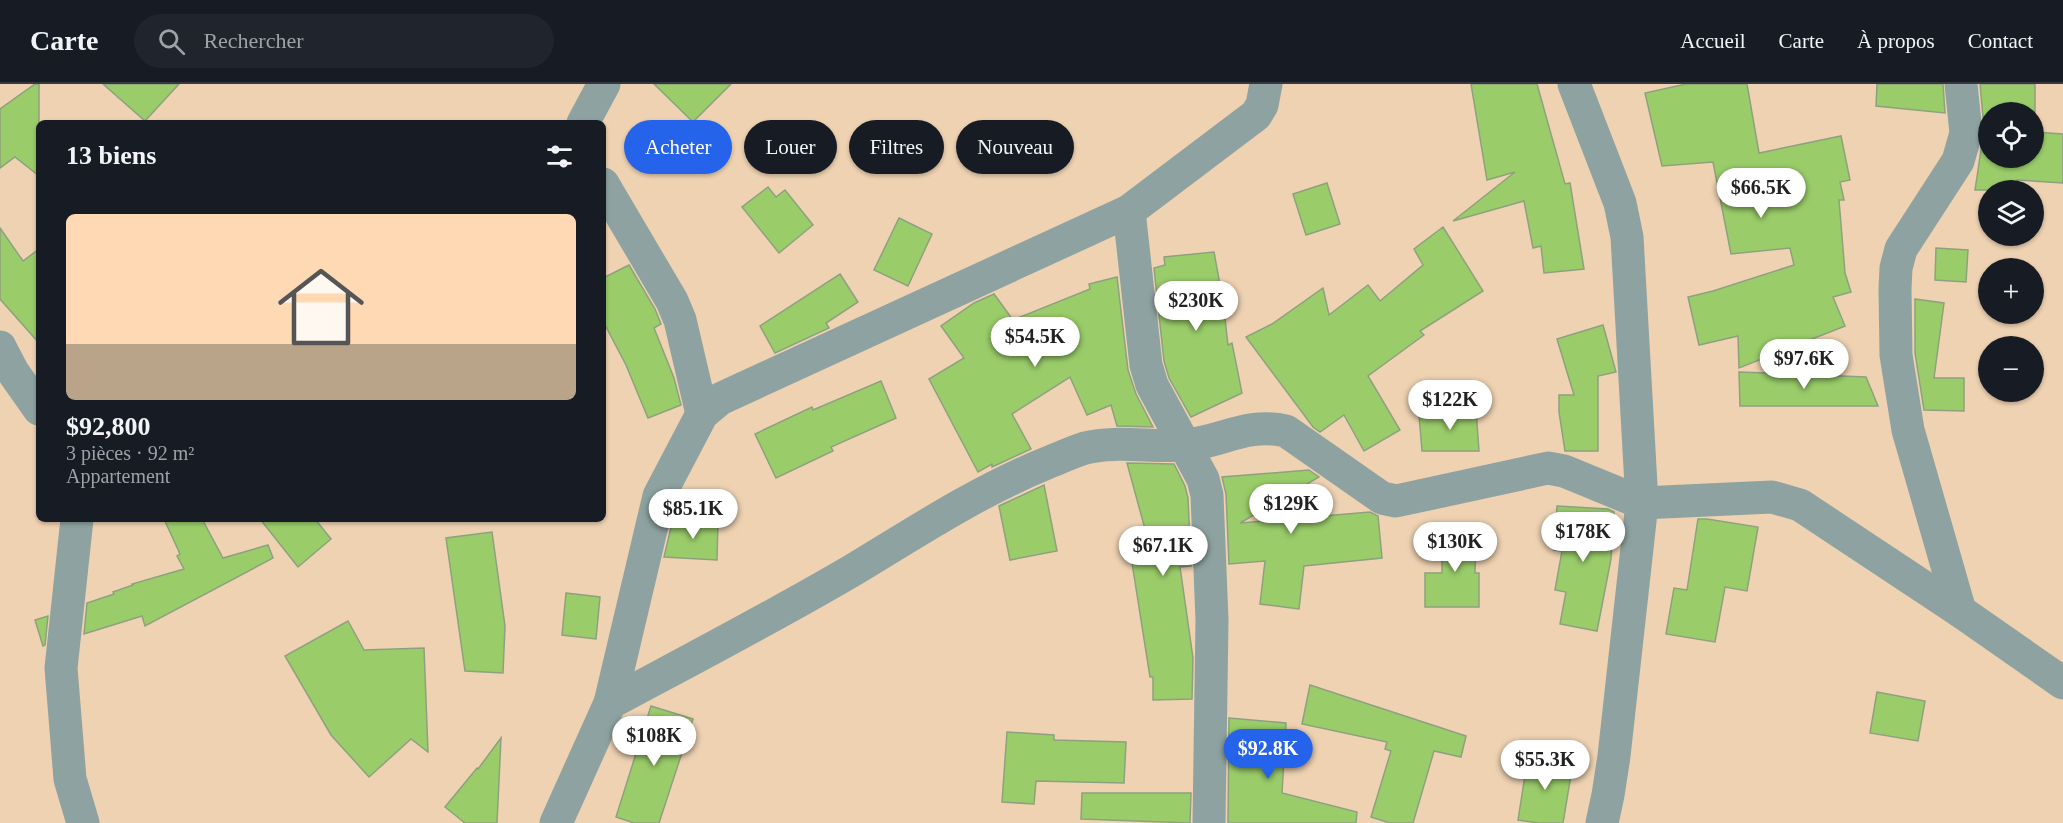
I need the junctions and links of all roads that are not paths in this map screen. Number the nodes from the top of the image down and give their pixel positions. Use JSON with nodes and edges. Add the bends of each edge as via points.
{"nodes":[{"id":1,"x":604,"y":84,"type":"edge"},
{"id":2,"x":1266,"y":84,"type":"edge"},
{"id":3,"x":1574,"y":84,"type":"edge"},
{"id":4,"x":1961,"y":84,"type":"edge"},
{"id":5,"x":585,"y":120,"type":"edge"},
{"id":6,"x":606,"y":189,"type":"edge"},
{"id":7,"x":1130,"y":211,"type":"junction"},
{"id":8,"x":0,"y":347,"type":"edge"},
{"id":9,"x":36,"y":405,"type":"edge"},
{"id":10,"x":702,"y":414,"type":"junction"},
{"id":11,"x":1185,"y":445,"type":"junction"},
{"id":12,"x":1642,"y":503,"type":"junction"},
{"id":13,"x":77,"y":522,"type":"edge"},
{"id":14,"x":1960,"y":611,"type":"junction"},
{"id":15,"x":2061,"y":677,"type":"edge"},
{"id":16,"x":610,"y":703,"type":"junction"},
{"id":17,"x":83,"y":823,"type":"edge"},
{"id":18,"x":556,"y":823,"type":"edge"},
{"id":19,"x":1209,"y":823,"type":"edge"},
{"id":20,"x":1602,"y":823,"type":"edge"}],
"edges":[{"from":1,"to":5,"type":"street"},
{"from":2,"to":7,"type":"street","via":[[1257,115]]},
{"from":3,"to":12,"type":"street","via":[[1625,220]]},
{"from":4,"to":14,"type":"street","via":[[1966,133],[1962,150],[1901,249],[1895,289],[1896,355],[1908,430]]},
{"from":6,"to":10,"type":"street","via":[[672,301]]},
{"from":7,"to":10,"type":"street","via":[[720,399]]},
{"from":7,"to":11,"type":"street","via":[[1146,365],[1152,385]]},
{"from":8,"to":9,"type":"street"},
{"from":10,"to":16,"type":"street","via":[[659,496]]},
{"from":11,"to":12,"type":"street","via":[[1244,430],[1286,431],[1382,498],[1396,501],[1548,468]]},
{"from":11,"to":16,"type":"street","via":[[1085,448],[1013,477],[783,611]]},
{"from":11,"to":19,"type":"street","via":[[1207,495],[1212,620]]},
{"from":12,"to":14,"type":"street","via":[[1772,497],[1800,505]]},
{"from":12,"to":20,"type":"street","via":[[1614,756]]},
{"from":13,"to":17,"type":"street","via":[[61,668],[70,779]]},
{"from":14,"to":15,"type":"street"},
{"from":16,"to":18,"type":"street"}]}
